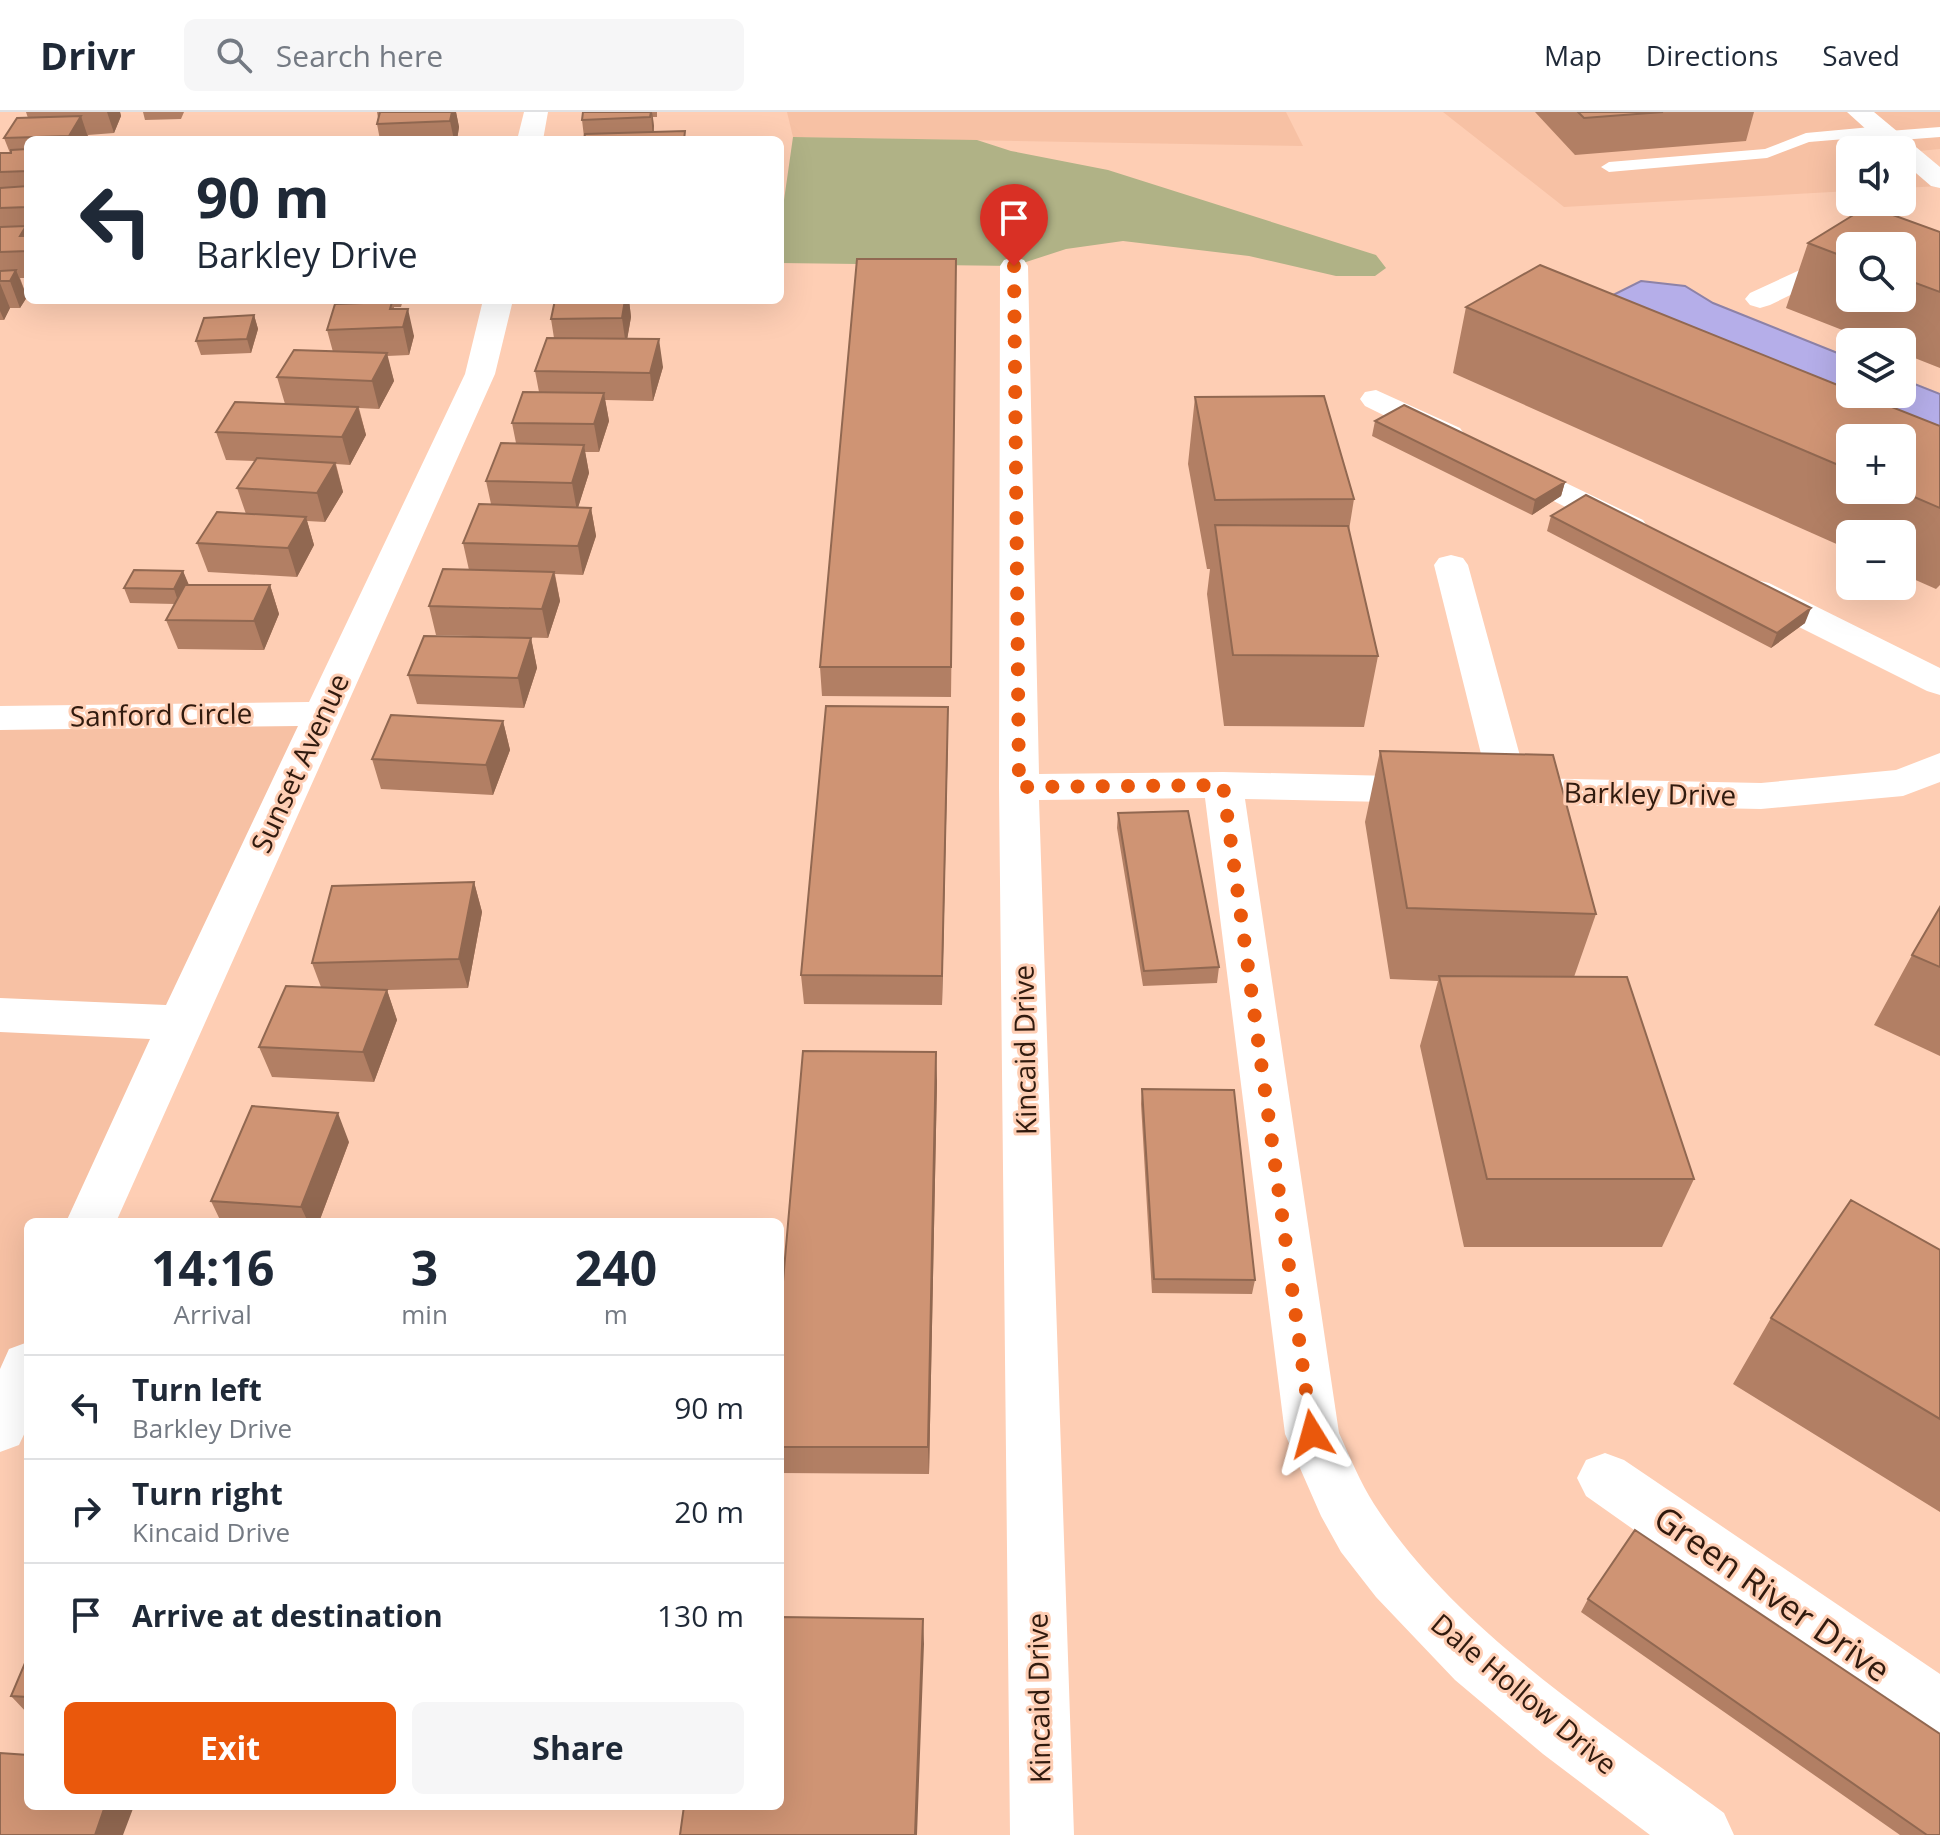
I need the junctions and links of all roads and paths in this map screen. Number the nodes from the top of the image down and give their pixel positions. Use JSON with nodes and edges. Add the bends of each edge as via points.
{"nodes":[{"id":1,"x":536,"y":112,"type":"edge"},
{"id":2,"x":1859,"y":112,"type":"edge"},
{"id":3,"x":1940,"y":132,"type":"edge"},
{"id":4,"x":1885,"y":134,"type":"junction"},
{"id":5,"x":531,"y":136,"type":"edge"},
{"id":6,"x":1609,"y":167,"type":"dead end"},
{"id":7,"x":1940,"y":180,"type":"edge"},
{"id":8,"x":1836,"y":262,"type":"edge"},
{"id":9,"x":1014,"y":266,"type":"dead end"},
{"id":10,"x":1760,"y":299,"type":"dead end"},
{"id":11,"x":497,"y":304,"type":"edge"},
{"id":12,"x":1376,"y":399,"type":"dead end"},
{"id":13,"x":1658,"y":541,"type":"edge"},
{"id":14,"x":1451,"y":565,"type":"dead end"},
{"id":15,"x":1729,"y":577,"type":"edge"},
{"id":16,"x":1940,"y":683,"type":"edge"},
{"id":17,"x":322,"y":714,"type":"junction"},
{"id":18,"x":0,"y":718,"type":"edge"},
{"id":19,"x":1940,"y":766,"type":"edge"},
{"id":20,"x":1903,"y":783,"type":"junction"},
{"id":21,"x":1223,"y":785,"type":"junction"},
{"id":22,"x":1019,"y":787,"type":"junction"},
{"id":23,"x":1510,"y":791,"type":"junction"},
{"id":24,"x":1940,"y":806,"type":"edge"},
{"id":25,"x":0,"y":1015,"type":"edge"},
{"id":26,"x":180,"y":1023,"type":"junction"},
{"id":27,"x":93,"y":1218,"type":"edge"},
{"id":28,"x":24,"y":1374,"type":"edge"},
{"id":29,"x":0,"y":1428,"type":"edge"},
{"id":30,"x":1605,"y":1478,"type":"dead end"},
{"id":31,"x":1940,"y":1710,"type":"edge"},
{"id":32,"x":1042,"y":1835,"type":"edge"},
{"id":33,"x":1702,"y":1835,"type":"edge"}],
"edges":[{"from":1,"to":5,"type":"street"},
{"from":2,"to":4,"type":"street"},
{"from":3,"to":4,"type":"lane"},
{"from":4,"to":6,"type":"lane","via":[[1806,138],[1767,153]]},
{"from":4,"to":7,"type":"street"},
{"from":8,"to":10,"type":"street"},
{"from":9,"to":22,"type":"street","name":"Kincaid Drive"},
{"from":11,"to":17,"type":"street","name":"Sunset Avenue","via":[[480,374]]},
{"from":12,"to":13,"type":"street"},
{"from":14,"to":23,"type":"street"},
{"from":15,"to":16,"type":"street"},
{"from":17,"to":18,"type":"street","name":"Sanford Circle"},
{"from":17,"to":26,"type":"street","name":"Sunset Avenue"},
{"from":19,"to":20,"type":"street","name":"Barkley Drive"},
{"from":20,"to":23,"type":"street","name":"Barkley Drive","via":[[1761,796]]},
{"from":20,"to":24,"type":"street"},
{"from":21,"to":22,"type":"street","name":"Barkley Drive"},
{"from":21,"to":23,"type":"street","name":"Barkley Drive"},
{"from":21,"to":33,"type":"street","name":"Dale Hollow Drive","via":[[1312,1434],[1358,1530],[1416,1604],[1491,1673]]},
{"from":22,"to":32,"type":"street","name":"Kincaid Drive"},
{"from":25,"to":26,"type":"street"},
{"from":26,"to":27,"type":"street","name":"Sunset Avenue"},
{"from":28,"to":29,"type":"street"},
{"from":30,"to":31,"type":"street","name":"Green River Drive"}]}
